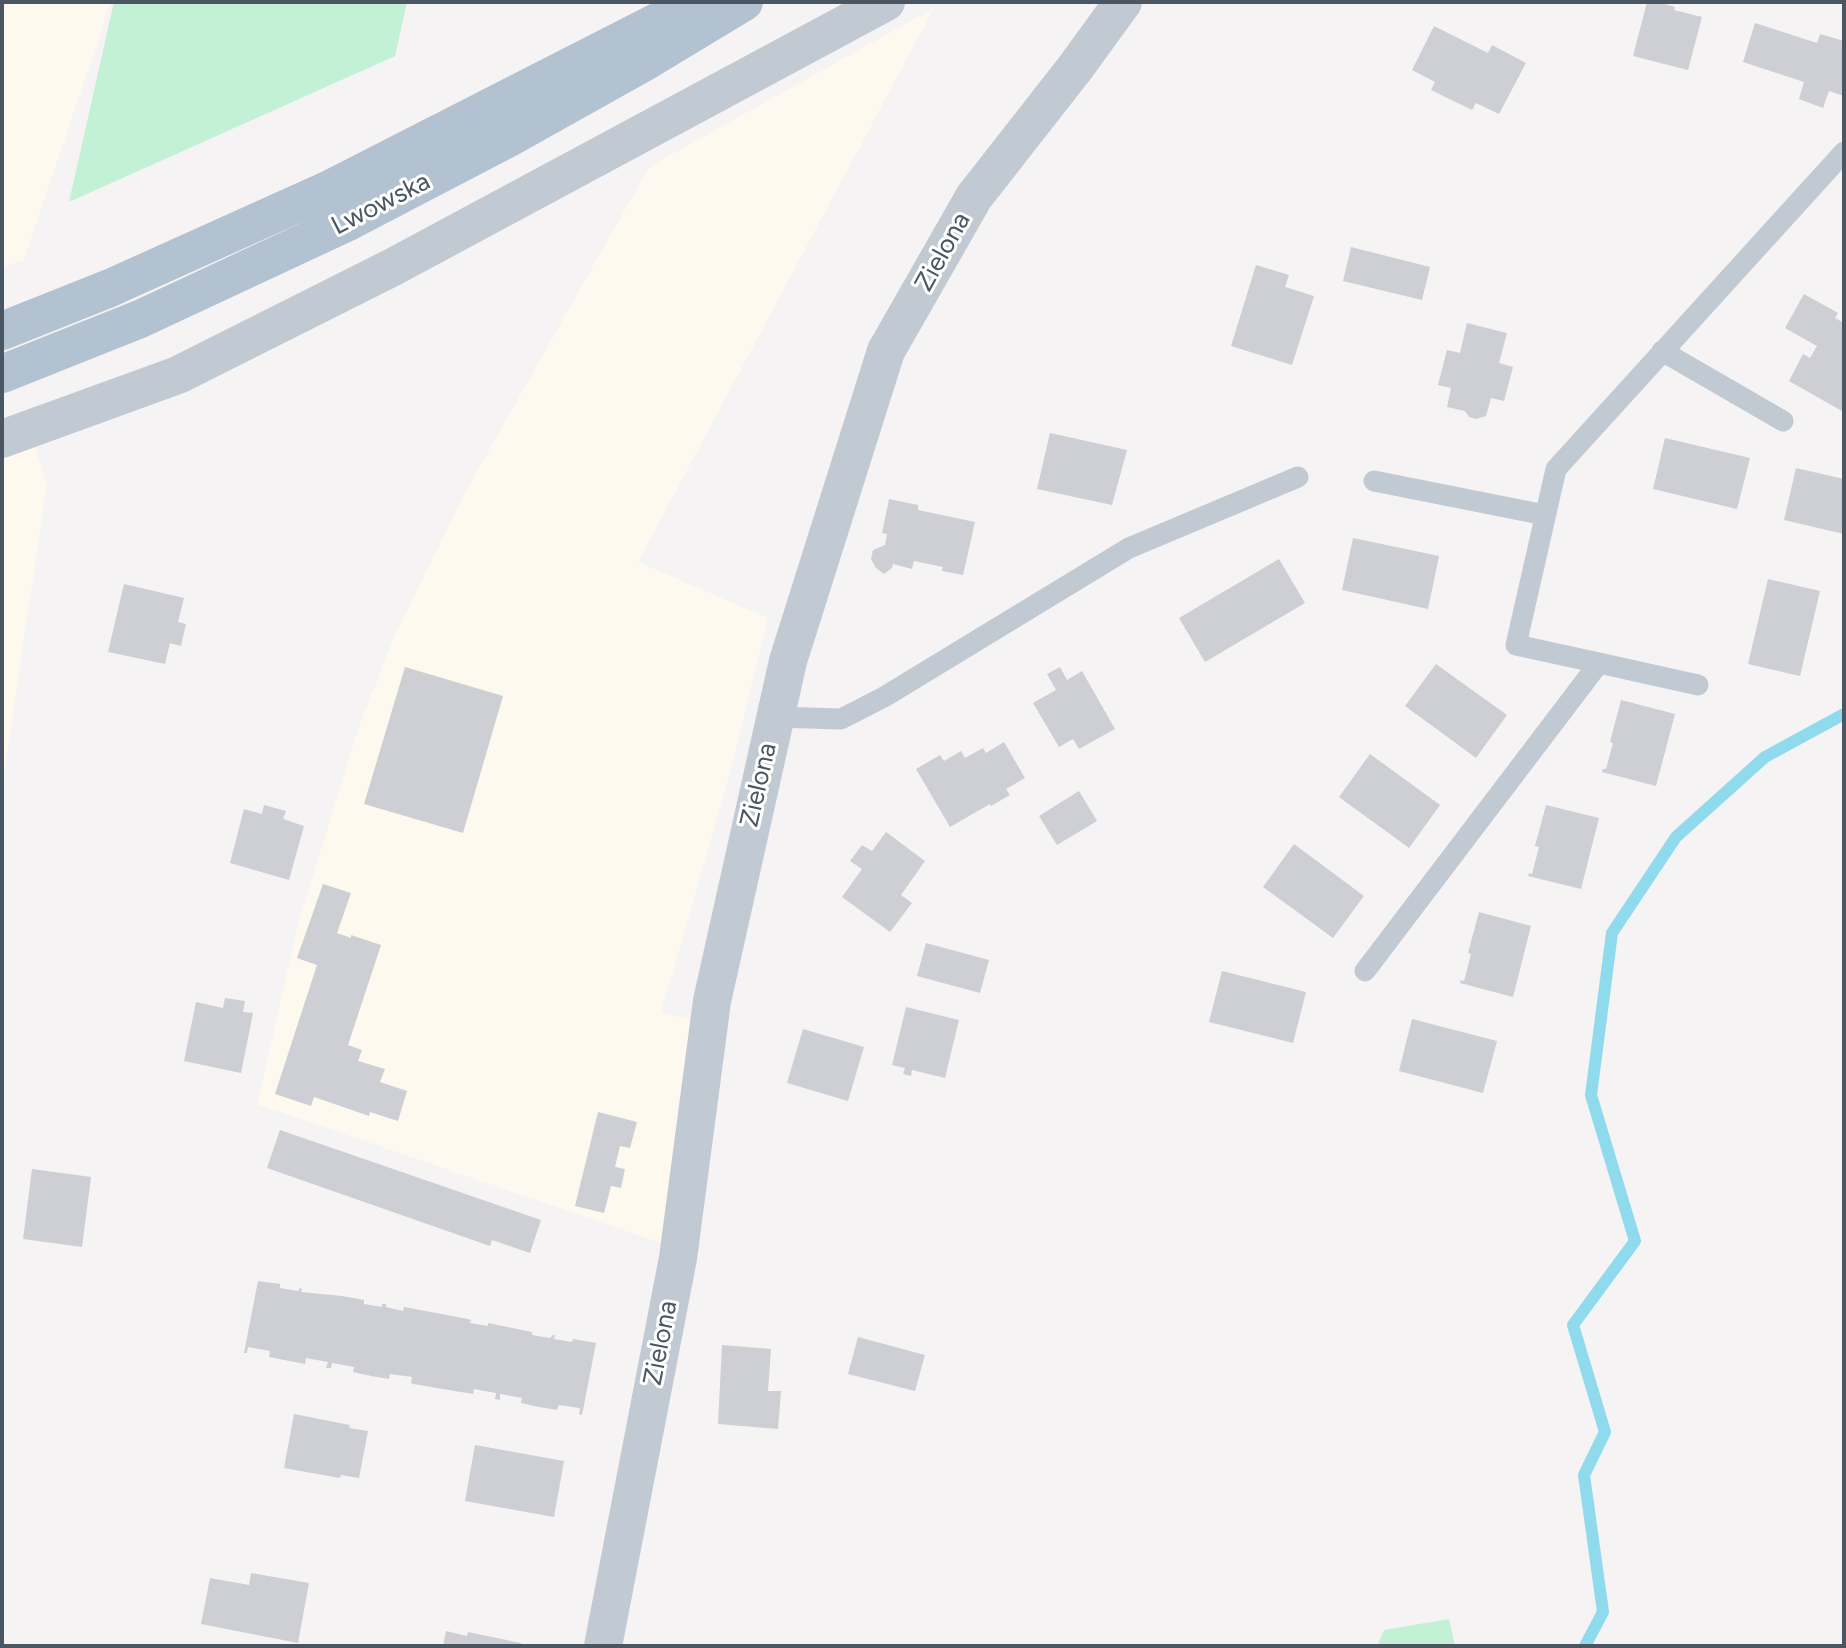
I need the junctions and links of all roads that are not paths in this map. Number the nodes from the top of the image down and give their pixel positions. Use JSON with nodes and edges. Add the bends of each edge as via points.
{"nodes":[{"id":1,"x":696,"y":2,"type":"edge"},
{"id":2,"x":744,"y":2,"type":"edge"},
{"id":3,"x":886,"y":2,"type":"edge"},
{"id":4,"x":1123,"y":2,"type":"edge"},
{"id":5,"x":1844,"y":152,"type":"edge"},
{"id":6,"x":2,"y":331,"type":"edge"},
{"id":7,"x":1662,"y":351,"type":"junction"},
{"id":8,"x":2,"y":374,"type":"edge"},
{"id":9,"x":1783,"y":421,"type":"dead end"},
{"id":10,"x":2,"y":439,"type":"edge"},
{"id":11,"x":1298,"y":477,"type":"dead end"},
{"id":12,"x":1374,"y":481,"type":"dead end"},
{"id":13,"x":1545,"y":515,"type":"junction"},
{"id":14,"x":1599,"y":663,"type":"junction"},
{"id":15,"x":1698,"y":685,"type":"dead end"},
{"id":16,"x":775,"y":717,"type":"junction"},
{"id":17,"x":1365,"y":971,"type":"dead end"},
{"id":18,"x":603,"y":1646,"type":"edge"}],
"edges":[{"from":1,"to":6,"type":"main road","name":"Lwowska","via":[[332,188]]},
{"from":2,"to":8,"type":"main road","name":"Lwowska","via":[[531,125],[350,221],[139,319]]},
{"from":3,"to":10,"type":"street","via":[[393,267],[178,376]]},
{"from":4,"to":16,"type":"street","name":"Zielona","via":[[974,197],[886,351],[788,661]]},
{"from":5,"to":7,"type":"lane"},
{"from":7,"to":9,"type":"lane"},
{"from":7,"to":13,"type":"lane","via":[[1556,469]]},
{"from":11,"to":16,"type":"lane","via":[[1129,548],[841,719]]},
{"from":12,"to":13,"type":"lane"},
{"from":13,"to":14,"type":"lane","via":[[1516,645]]},
{"from":14,"to":15,"type":"lane"},
{"from":14,"to":17,"type":"lane"},
{"from":16,"to":18,"type":"street","name":"Zielona","via":[[712,1001],[678,1258]]}]}
